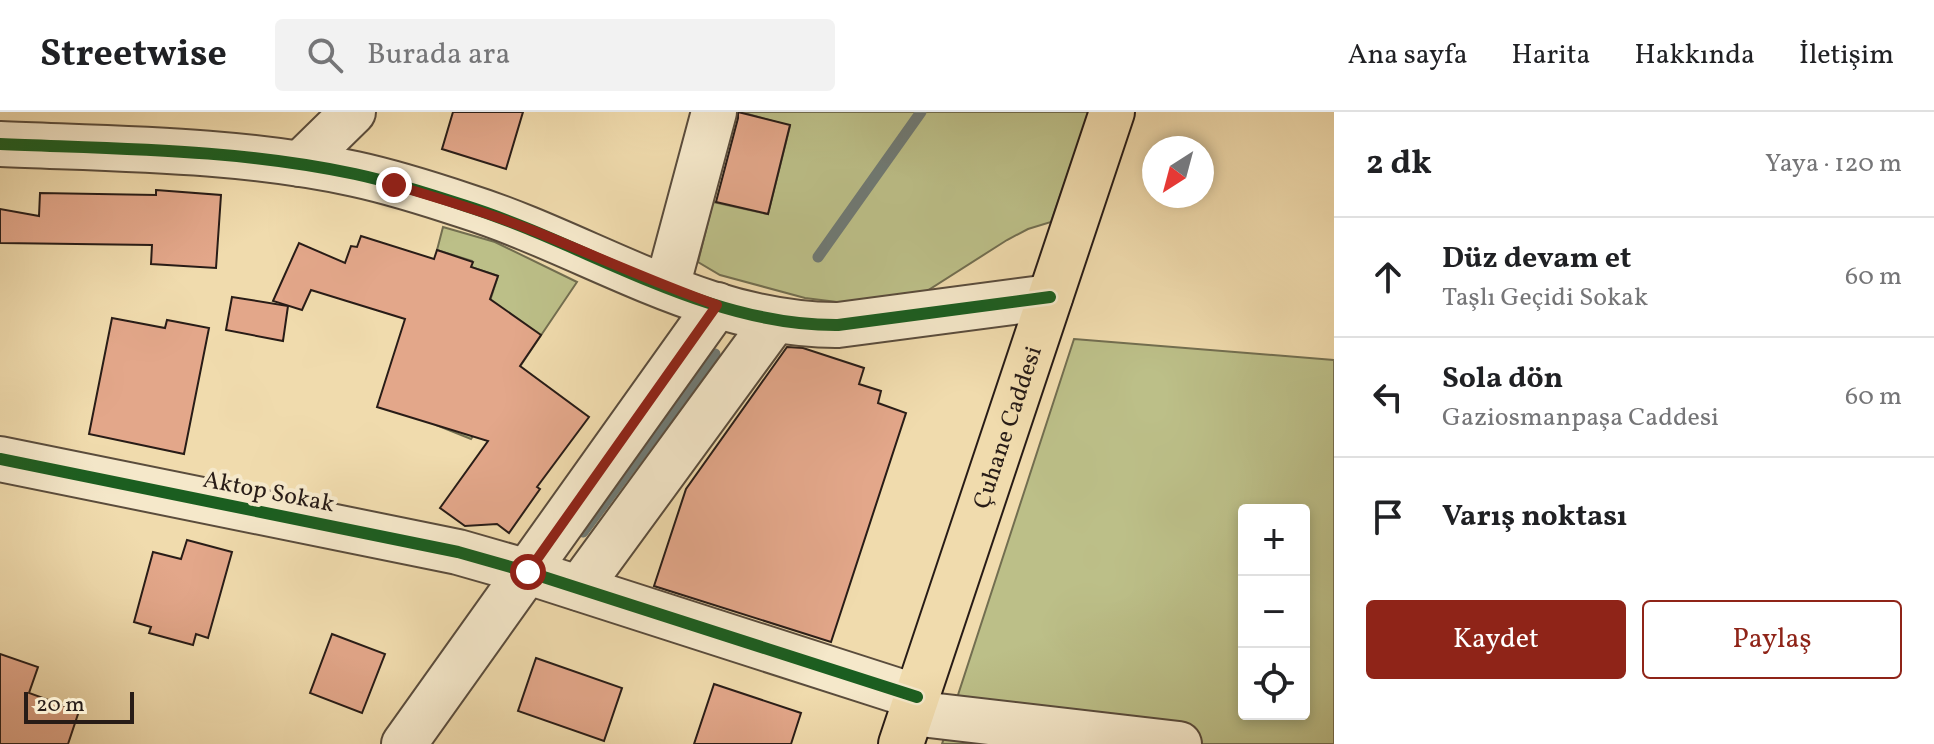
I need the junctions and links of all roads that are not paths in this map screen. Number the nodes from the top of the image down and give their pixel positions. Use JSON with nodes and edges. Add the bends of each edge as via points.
{"nodes":[{"id":1,"x":353,"y":112,"type":"edge"},
{"id":2,"x":714,"y":112,"type":"edge"},
{"id":3,"x":1112,"y":112,"type":"edge"},
{"id":4,"x":0,"y":144,"type":"edge"},
{"id":5,"x":300,"y":164,"type":"junction"},
{"id":6,"x":667,"y":287,"type":"junction"},
{"id":7,"x":1050,"y":297,"type":"junction"},
{"id":8,"x":717,"y":305,"type":"junction"},
{"id":9,"x":775,"y":320,"type":"junction"},
{"id":10,"x":0,"y":459,"type":"edge"},
{"id":11,"x":528,"y":572,"type":"junction"},
{"id":12,"x":579,"y":588,"type":"junction"},
{"id":13,"x":910,"y":718,"type":"edge"},
{"id":14,"x":404,"y":744,"type":"edge"},
{"id":15,"x":1179,"y":744,"type":"edge"}],
"edges":[{"from":1,"to":5,"type":"street"},
{"from":2,"to":6,"type":"street"},
{"from":3,"to":7,"type":"main road","name":"Çuhane Caddesi"},
{"from":4,"to":5,"type":"street","via":[[174,151]]},
{"from":5,"to":6,"type":"street","via":[[468,206]]},
{"from":6,"to":8,"type":"street"},
{"from":7,"to":9,"type":"street","via":[[838,325]]},
{"from":7,"to":13,"type":"main road","name":"Çuhane Caddesi"},
{"from":8,"to":9,"type":"street"},
{"from":8,"to":11,"type":"street"},
{"from":9,"to":12,"type":"street"},
{"from":10,"to":11,"type":"street","name":"Aktop Sokak","via":[[458,552]]},
{"from":11,"to":12,"type":"street","name":"Aktop Sokak"},
{"from":11,"to":14,"type":"street"},
{"from":12,"to":13,"type":"street","name":"Aktop Sokak"},
{"from":13,"to":15,"type":"street","name":"Aktop Sokak"}]}
